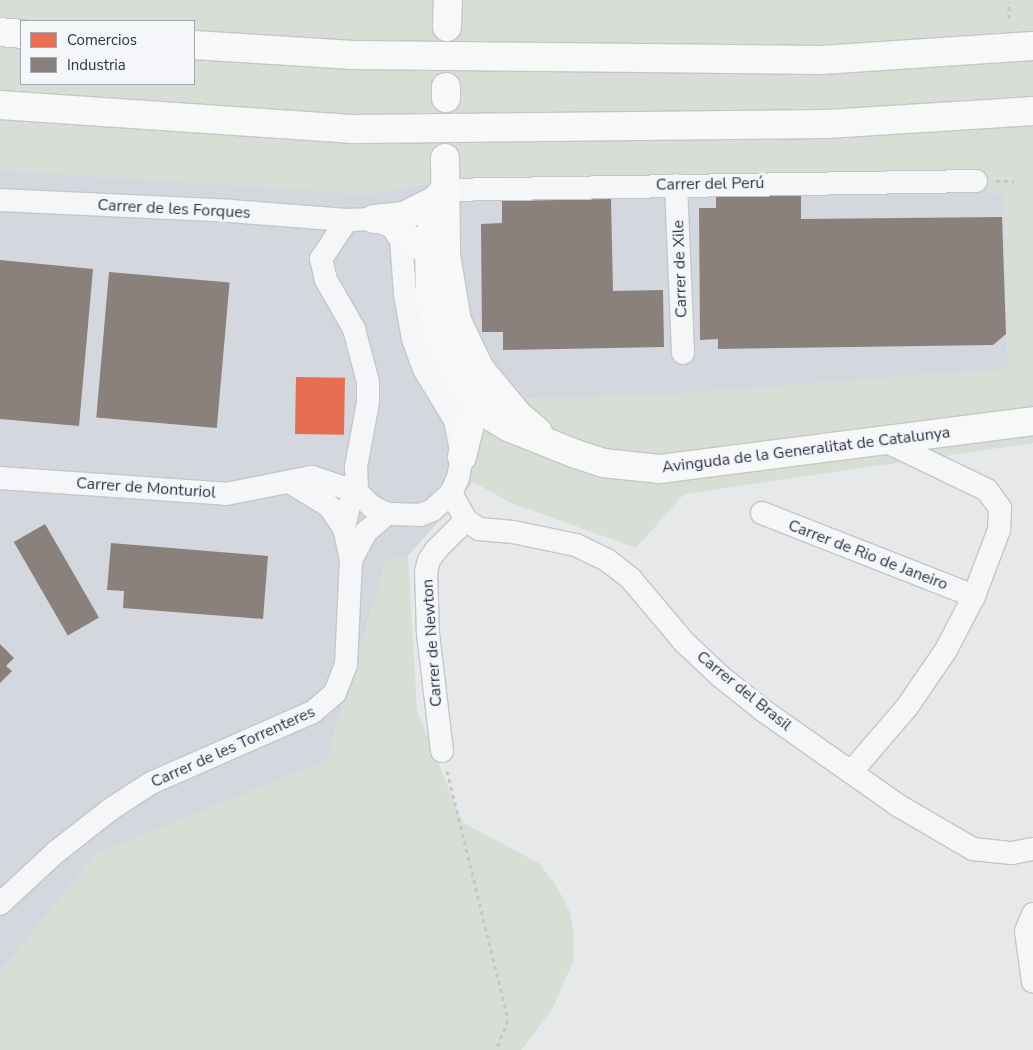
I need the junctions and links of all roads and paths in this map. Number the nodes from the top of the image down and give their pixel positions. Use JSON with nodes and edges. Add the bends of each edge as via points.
{"nodes":[{"id":1,"x":1009,"y":2,"type":"dead end"},
{"id":2,"x":1008,"y":18,"type":"dead end"},
{"id":3,"x":0,"y":32,"type":"edge"},
{"id":4,"x":20,"y":34,"type":"edge"},
{"id":5,"x":195,"y":45,"type":"edge"},
{"id":6,"x":1033,"y":46,"type":"edge"},
{"id":7,"x":0,"y":105,"type":"edge"},
{"id":8,"x":1033,"y":111,"type":"edge"},
{"id":9,"x":445,"y":158,"type":"dead end"},
{"id":10,"x":976,"y":181,"type":"dead end"},
{"id":11,"x":1006,"y":181,"type":"dead end"},
{"id":12,"x":1014,"y":181,"type":"dead end"},
{"id":13,"x":676,"y":185,"type":"junction"},
{"id":14,"x":440,"y":195,"type":"junction"},
{"id":15,"x":0,"y":200,"type":"edge"},
{"id":16,"x":374,"y":219,"type":"junction"},
{"id":17,"x":347,"y":220,"type":"junction"},
{"id":18,"x":399,"y":232,"type":"junction"},
{"id":19,"x":428,"y":252,"type":"junction"},
{"id":20,"x":457,"y":321,"type":"junction"},
{"id":21,"x":683,"y":353,"type":"dead end"},
{"id":22,"x":480,"y":369,"type":"junction"},
{"id":23,"x":476,"y":404,"type":"junction"},
{"id":24,"x":1033,"y":422,"type":"edge"},
{"id":25,"x":508,"y":427,"type":"junction"},
{"id":26,"x":885,"y":441,"type":"junction"},
{"id":27,"x":553,"y":444,"type":"junction"},
{"id":28,"x":462,"y":457,"type":"junction"},
{"id":29,"x":0,"y":478,"type":"edge"},
{"id":30,"x":290,"y":483,"type":"junction"},
{"id":31,"x":358,"y":492,"type":"junction"},
{"id":32,"x":451,"y":493,"type":"junction"},
{"id":33,"x":762,"y":513,"type":"dead end"},
{"id":34,"x":386,"y":514,"type":"junction"},
{"id":35,"x":466,"y":520,"type":"junction"},
{"id":36,"x":344,"y":528,"type":"junction"},
{"id":37,"x":351,"y":560,"type":"junction"},
{"id":38,"x":974,"y":596,"type":"junction"},
{"id":39,"x":442,"y":751,"type":"joint"},
{"id":40,"x":852,"y":772,"type":"junction"},
{"id":41,"x":1033,"y":848,"type":"edge"},
{"id":42,"x":0,"y":904,"type":"edge"},
{"id":43,"x":1033,"y":914,"type":"edge"},
{"id":44,"x":1030,"y":947,"type":"edge"},
{"id":45,"x":1033,"y":982,"type":"edge"},
{"id":46,"x":496,"y":1050,"type":"edge"}],
"edges":[{"from":1,"to":2,"type":"path"},
{"from":3,"to":4,"type":"main road"},
{"from":5,"to":6,"type":"main road","via":[[353,55],[821,60]]},
{"from":7,"to":8,"type":"main road","via":[[354,129],[827,124]]},
{"from":9,"to":14,"type":"main road"},
{"from":10,"to":13,"type":"street","name":"Carrer del Perú"},
{"from":11,"to":12,"type":"path"},
{"from":13,"to":14,"type":"street","name":"Carrer del Perú"},
{"from":13,"to":21,"type":"street","name":"Carrer de Xile"},
{"from":14,"to":16,"type":"main road","via":[[404,216]]},
{"from":14,"to":19,"type":"main road","name":"Avinguda de la Generalitat de Catalunya"},
{"from":14,"to":20,"type":"main road","name":"Avinguda de la Generalitat de Catalunya"},
{"from":15,"to":17,"type":"street","name":"Carrer de les Forques"},
{"from":16,"to":17,"type":"street","name":"Carrer de les Forques"},
{"from":16,"to":18,"type":"street","name":"Carrer de les Forques"},
{"from":17,"to":31,"type":"street","via":[[321,260],[326,280],[354,329],[368,382],[368,402],[356,467]]},
{"from":18,"to":19,"type":"main road"},
{"from":18,"to":28,"type":"street","via":[[413,339],[424,369],[455,420]]},
{"from":19,"to":20,"type":"main road","via":[[437,261],[448,313]]},
{"from":19,"to":23,"type":"main road","name":"Avinguda de la Generalitat de Catalunya","via":[[430,297],[440,348]]},
{"from":20,"to":22,"type":"main road","name":"Avinguda de la Generalitat de Catalunya"},
{"from":22,"to":23,"type":"main road"},
{"from":22,"to":27,"type":"main road","name":"Avinguda de la Generalitat de Catalunya","via":[[518,415]]},
{"from":23,"to":25,"type":"main road","name":"Avinguda de la Generalitat de Catalunya"},
{"from":23,"to":28,"type":"main road"},
{"from":24,"to":26,"type":"main road","name":"Avinguda de la Generalitat de Catalunya"},
{"from":25,"to":27,"type":"main road","name":"Avinguda de la Generalitat de Catalunya"},
{"from":25,"to":28,"type":"main road","via":[[489,436]]},
{"from":26,"to":27,"type":"main road","name":"Avinguda de la Generalitat de Catalunya","via":[[659,469],[603,463]]},
{"from":26,"to":38,"type":"street","via":[[987,490],[1000,508],[999,530]]},
{"from":28,"to":32,"type":"street"},
{"from":29,"to":30,"type":"street","name":"Carrer de Monturiol","via":[[226,494]]},
{"from":30,"to":31,"type":"street","name":"Carrer de Monturiol","via":[[312,477]]},
{"from":30,"to":36,"type":"street","via":[[329,506]]},
{"from":31,"to":34,"type":"street","via":[[371,506]]},
{"from":31,"to":36,"type":"street","name":"Carrer de les Torrenteres","via":[[348,506]]},
{"from":32,"to":34,"type":"street","via":[[433,510],[420,515]]},
{"from":32,"to":35,"type":"street"},
{"from":33,"to":38,"type":"street","name":"Carrer de Rio de Janeiro"},
{"from":34,"to":37,"type":"street","name":"Carrer de les Torrenteres","via":[[366,532]]},
{"from":35,"to":39,"type":"street","name":"Carrer de Newton","via":[[436,550],[426,572],[428,634]]},
{"from":35,"to":40,"type":"street","name":"Carrer del Brasil","via":[[479,529],[513,532],[576,545],[607,560],[631,579],[684,642],[720,676],[764,712]]},
{"from":36,"to":37,"type":"street","name":"Carrer de les Torrenteres"},
{"from":37,"to":42,"type":"street","name":"Carrer de les Torrenteres","via":[[346,665],[343,679],[326,704],[275,730],[151,783],[56,852]]},
{"from":38,"to":40,"type":"street","via":[[946,650],[907,707]]},
{"from":39,"to":46,"type":"path","via":[[508,1020]]},
{"from":40,"to":41,"type":"street","name":"Carrer del Brasil","via":[[899,806],[973,848],[1012,854]]},
{"from":43,"to":44,"type":"street","via":[[1026,931]]},
{"from":44,"to":45,"type":"street"}]}
